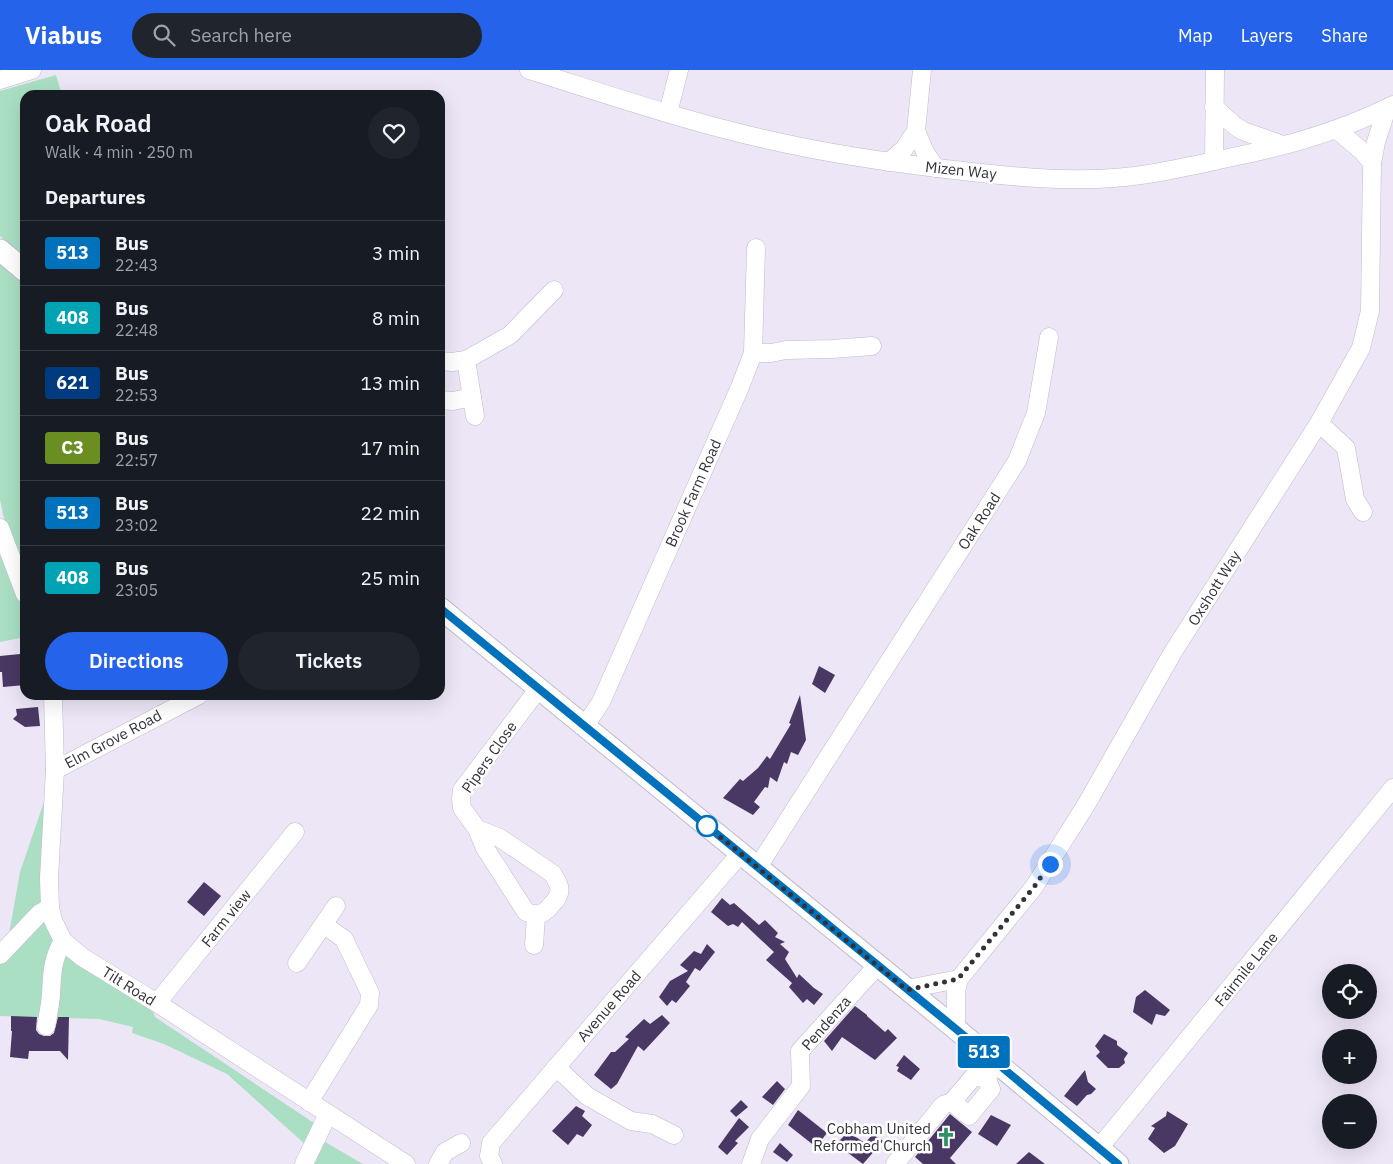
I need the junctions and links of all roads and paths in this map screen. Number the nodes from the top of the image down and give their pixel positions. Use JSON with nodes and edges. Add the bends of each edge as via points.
{"nodes":[{"id":1,"x":32,"y":70,"type":"edge"},
{"id":2,"x":529,"y":70,"type":"edge"},
{"id":3,"x":679,"y":70,"type":"edge"},
{"id":4,"x":922,"y":70,"type":"edge"},
{"id":5,"x":1215,"y":70,"type":"edge"},
{"id":6,"x":0,"y":80,"type":"edge"},
{"id":7,"x":1390,"y":106,"type":"edge"},
{"id":8,"x":1214,"y":107,"type":"junction"},
{"id":9,"x":668,"y":114,"type":"junction"},
{"id":10,"x":1336,"y":130,"type":"junction"},
{"id":11,"x":916,"y":131,"type":"junction"},
{"id":12,"x":1282,"y":145,"type":"junction"},
{"id":13,"x":889,"y":162,"type":"junction"},
{"id":14,"x":1214,"y":162,"type":"junction"},
{"id":15,"x":1372,"y":163,"type":"junction"},
{"id":16,"x":936,"y":168,"type":"junction"},
{"id":17,"x":756,"y":248,"type":"dead end"},
{"id":18,"x":0,"y":250,"type":"edge"},
{"id":19,"x":20,"y":267,"type":"edge"},
{"id":20,"x":554,"y":290,"type":"dead end"},
{"id":21,"x":1049,"y":337,"type":"dead end"},
{"id":22,"x":872,"y":346,"type":"dead end"},
{"id":23,"x":752,"y":353,"type":"junction"},
{"id":24,"x":466,"y":360,"type":"junction"},
{"id":25,"x":445,"y":361,"type":"edge"},
{"id":26,"x":472,"y":397,"type":"junction"},
{"id":27,"x":445,"y":400,"type":"edge"},
{"id":28,"x":475,"y":416,"type":"dead end"},
{"id":29,"x":1319,"y":423,"type":"junction"},
{"id":30,"x":1364,"y":512,"type":"dead end"},
{"id":31,"x":0,"y":528,"type":"edge"},
{"id":32,"x":20,"y":581,"type":"edge"},
{"id":33,"x":445,"y":612,"type":"edge"},
{"id":34,"x":538,"y":688,"type":"junction"},
{"id":35,"x":52,"y":700,"type":"edge"},
{"id":36,"x":188,"y":700,"type":"edge"},
{"id":37,"x":585,"y":726,"type":"junction"},
{"id":38,"x":55,"y":770,"type":"junction"},
{"id":39,"x":1393,"y":788,"type":"edge"},
{"id":40,"x":477,"y":828,"type":"junction"},
{"id":41,"x":295,"y":832,"type":"dead end"},
{"id":42,"x":741,"y":853,"type":"junction"},
{"id":43,"x":758,"y":868,"type":"junction"},
{"id":44,"x":336,"y":906,"type":"dead end"},
{"id":45,"x":50,"y":908,"type":"junction"},
{"id":46,"x":536,"y":916,"type":"junction"},
{"id":47,"x":324,"y":925,"type":"junction"},
{"id":48,"x":63,"y":941,"type":"junction"},
{"id":49,"x":534,"y":945,"type":"dead end"},
{"id":50,"x":0,"y":955,"type":"edge"},
{"id":51,"x":297,"y":963,"type":"dead end"},
{"id":52,"x":877,"y":966,"type":"junction"},
{"id":53,"x":958,"y":979,"type":"junction"},
{"id":54,"x":907,"y":990,"type":"junction"},
{"id":55,"x":157,"y":1003,"type":"junction"},
{"id":56,"x":46,"y":1026,"type":"dead end"},
{"id":57,"x":956,"y":1029,"type":"junction"},
{"id":58,"x":556,"y":1067,"type":"junction"},
{"id":59,"x":992,"y":1071,"type":"junction"},
{"id":60,"x":309,"y":1102,"type":"junction"},
{"id":61,"x":328,"y":1114,"type":"junction"},
{"id":62,"x":674,"y":1135,"type":"dead end"},
{"id":63,"x":461,"y":1143,"type":"dead end"},
{"id":64,"x":1099,"y":1148,"type":"junction"},
{"id":65,"x":304,"y":1164,"type":"edge"},
{"id":66,"x":406,"y":1164,"type":"edge"},
{"id":67,"x":438,"y":1164,"type":"edge"},
{"id":68,"x":493,"y":1164,"type":"edge"},
{"id":69,"x":751,"y":1164,"type":"edge"},
{"id":70,"x":895,"y":1164,"type":"edge"},
{"id":71,"x":1118,"y":1164,"type":"edge"}],
"edges":[{"from":1,"to":6,"type":"street"},
{"from":2,"to":9,"type":"street","name":"Mizen Way"},
{"from":3,"to":9,"type":"street"},
{"from":4,"to":11,"type":"street"},
{"from":5,"to":8,"type":"street"},
{"from":7,"to":10,"type":"street","name":"Mizen Way"},
{"from":7,"to":15,"type":"street","name":"Oxshott Way","via":[[1376,142]]},
{"from":8,"to":12,"type":"street","via":[[1243,131]]},
{"from":8,"to":14,"type":"street"},
{"from":9,"to":13,"type":"street","name":"Mizen Way","via":[[808,149]]},
{"from":10,"to":12,"type":"street","name":"Mizen Way"},
{"from":10,"to":15,"type":"street"},
{"from":11,"to":13,"type":"street","via":[[904,149]]},
{"from":11,"to":16,"type":"street"},
{"from":12,"to":14,"type":"street","name":"Mizen Way"},
{"from":13,"to":16,"type":"street","name":"Mizen Way"},
{"from":14,"to":16,"type":"street","name":"Mizen Way","via":[[1167,172],[1088,179]]},
{"from":15,"to":29,"type":"street","name":"Oxshott Way","via":[[1370,311],[1360,348]]},
{"from":17,"to":23,"type":"street","name":"Brook Farm Road"},
{"from":18,"to":19,"type":"main road"},
{"from":20,"to":24,"type":"street","via":[[510,335]]},
{"from":21,"to":43,"type":"street","name":"Oak Road","via":[[1036,413],[1017,461]]},
{"from":22,"to":23,"type":"street"},
{"from":23,"to":37,"type":"street","name":"Brook Farm Road","via":[[740,387],[600,702]]},
{"from":24,"to":25,"type":"street"},
{"from":24,"to":26,"type":"street"},
{"from":26,"to":27,"type":"street"},
{"from":26,"to":28,"type":"street"},
{"from":29,"to":30,"type":"street","via":[[1346,448],[1355,499]]},
{"from":29,"to":53,"type":"street","name":"Oxshott Way","via":[[1173,652],[1050,864]]},
{"from":31,"to":32,"type":"street"},
{"from":33,"to":34,"type":"main road"},
{"from":34,"to":37,"type":"main road"},
{"from":34,"to":40,"type":"street","name":"Pipers Close","via":[[462,790],[462,808]]},
{"from":35,"to":38,"type":"street","name":"Tilt Road"},
{"from":36,"to":38,"type":"street","name":"Elm Grove Road"},
{"from":37,"to":42,"type":"main road"},
{"from":38,"to":45,"type":"street","name":"Tilt Road"},
{"from":39,"to":64,"type":"street","name":"Fairmile Lane"},
{"from":40,"to":46,"type":"street","name":"Pipers Close","via":[[485,848],[526,912]]},
{"from":40,"to":46,"type":"street","name":"Pipers Close","via":[[500,838],[553,874],[560,892],[544,914]]},
{"from":41,"to":55,"type":"street","name":"Farm view"},
{"from":42,"to":43,"type":"main road"},
{"from":42,"to":58,"type":"street","name":"Avenue Road"},
{"from":43,"to":52,"type":"main road"},
{"from":44,"to":47,"type":"street"},
{"from":45,"to":48,"type":"street","name":"Tilt Road"},
{"from":45,"to":50,"type":"street","via":[[40,913]]},
{"from":46,"to":49,"type":"street"},
{"from":47,"to":51,"type":"street"},
{"from":47,"to":60,"type":"street","via":[[344,939],[370,994],[370,1005]]},
{"from":48,"to":55,"type":"street","name":"Tilt Road","via":[[82,957]]},
{"from":48,"to":56,"type":"street","via":[[52,969]]},
{"from":52,"to":54,"type":"main road"},
{"from":52,"to":69,"type":"street","name":"Pendenza","via":[[800,1051],[801,1086],[760,1139]]},
{"from":53,"to":54,"type":"street"},
{"from":53,"to":57,"type":"street"},
{"from":54,"to":57,"type":"main road"},
{"from":55,"to":60,"type":"street","name":"Tilt Road"},
{"from":57,"to":59,"type":"main road"},
{"from":58,"to":62,"type":"street","via":[[587,1096],[631,1121],[652,1124]]},
{"from":58,"to":68,"type":"street","name":"Avenue Road","via":[[491,1143]]},
{"from":59,"to":64,"type":"main road"},
{"from":59,"to":70,"type":"street","via":[[974,1076],[952,1102],[943,1105]]},
{"from":60,"to":61,"type":"street","name":"Tilt Road"},
{"from":61,"to":65,"type":"street"},
{"from":61,"to":66,"type":"street","name":"Tilt Road"},
{"from":63,"to":67,"type":"street","via":[[445,1152]]},
{"from":64,"to":71,"type":"main road"}]}
